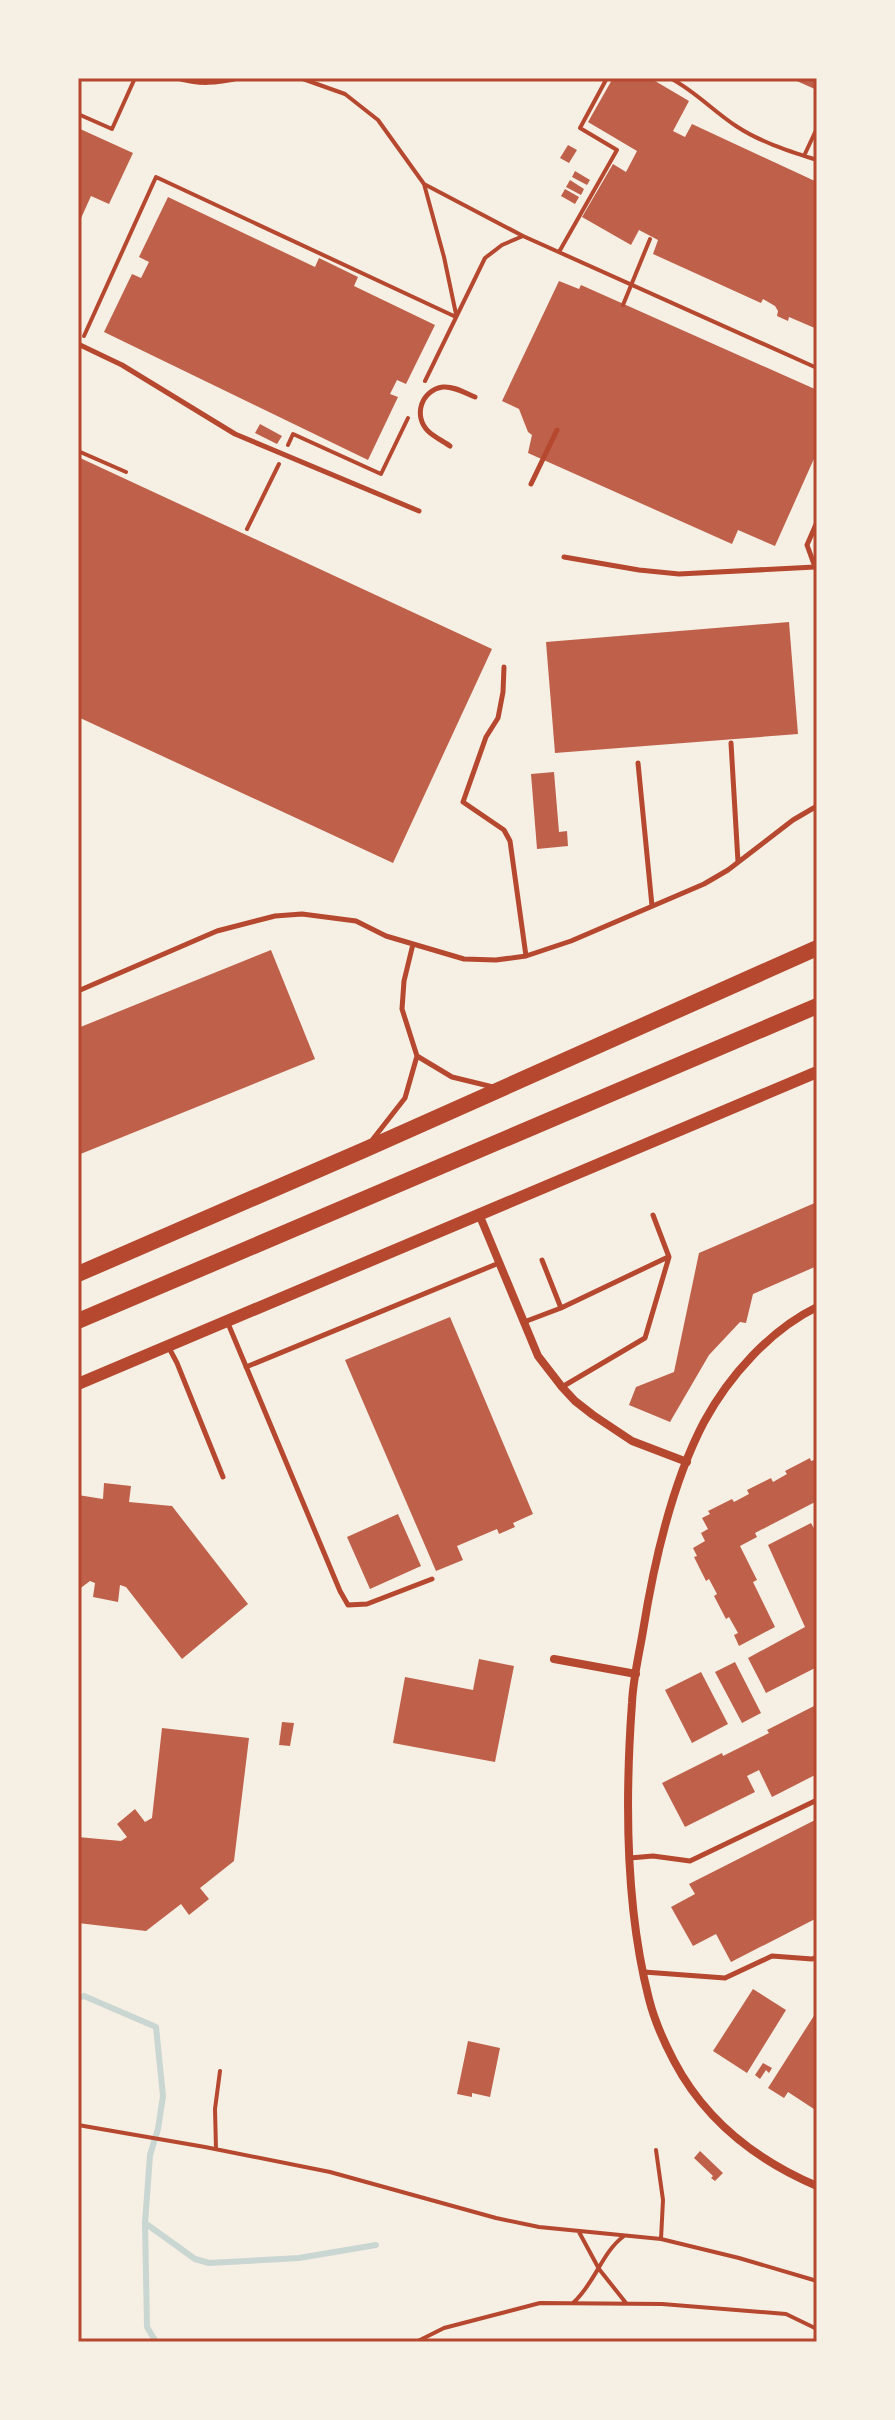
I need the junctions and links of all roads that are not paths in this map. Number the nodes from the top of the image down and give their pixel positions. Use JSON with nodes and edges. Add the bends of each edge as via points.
{"nodes":[{"id":1,"x":79,"y":344,"type":"edge"},
{"id":2,"x":475,"y":397,"type":"dead end"},
{"id":3,"x":557,"y":430,"type":"dead end"},
{"id":4,"x":450,"y":446,"type":"dead end"},
{"id":5,"x":531,"y":484,"type":"dead end"},
{"id":6,"x":419,"y":511,"type":"dead end"},
{"id":7,"x":817,"y":522,"type":"edge"},
{"id":8,"x":564,"y":557,"type":"dead end"},
{"id":9,"x":504,"y":667,"type":"dead end"},
{"id":10,"x":731,"y":743,"type":"dead end"},
{"id":11,"x":638,"y":763,"type":"dead end"},
{"id":12,"x":817,"y":806,"type":"edge"},
{"id":13,"x":738,"y":862,"type":"junction"},
{"id":14,"x":652,"y":906,"type":"junction"},
{"id":15,"x":413,"y":944,"type":"junction"},
{"id":16,"x":817,"y":948,"type":"edge"},
{"id":17,"x":526,"y":956,"type":"junction"},
{"id":18,"x":78,"y":991,"type":"edge"},
{"id":19,"x":817,"y":1006,"type":"edge"},
{"id":20,"x":417,"y":1056,"type":"junction"},
{"id":21,"x":817,"y":1072,"type":"edge"},
{"id":22,"x":500,"y":1089,"type":"junction"},
{"id":23,"x":364,"y":1150,"type":"junction"},
{"id":24,"x":479,"y":1214,"type":"junction"},
{"id":25,"x":653,"y":1215,"type":"dead end"},
{"id":26,"x":669,"y":1257,"type":"junction"},
{"id":27,"x":542,"y":1260,"type":"dead end"},
{"id":28,"x":499,"y":1263,"type":"junction"},
{"id":29,"x":78,"y":1274,"type":"edge"},
{"id":30,"x":817,"y":1307,"type":"edge"},
{"id":31,"x":561,"y":1308,"type":"junction"},
{"id":32,"x":227,"y":1320,"type":"junction"},
{"id":33,"x":78,"y":1321,"type":"edge"},
{"id":34,"x":524,"y":1322,"type":"junction"},
{"id":35,"x":167,"y":1345,"type":"junction"},
{"id":36,"x":246,"y":1367,"type":"junction"},
{"id":37,"x":78,"y":1384,"type":"edge"},
{"id":38,"x":562,"y":1387,"type":"junction"},
{"id":39,"x":687,"y":1462,"type":"junction"},
{"id":40,"x":223,"y":1477,"type":"dead end"},
{"id":41,"x":432,"y":1579,"type":"dead end"},
{"id":42,"x":554,"y":1659,"type":"dead end"},
{"id":43,"x":636,"y":1674,"type":"junction"},
{"id":44,"x":817,"y":1800,"type":"edge"},
{"id":45,"x":630,"y":1858,"type":"junction"},
{"id":46,"x":817,"y":1957,"type":"edge"},
{"id":47,"x":643,"y":1972,"type":"junction"},
{"id":48,"x":817,"y":2186,"type":"edge"}],
"edges":[{"from":1,"to":6,"type":"lane","via":[[235,434]]},
{"from":2,"to":4,"type":"lane","via":[[441,387],[424,397],[421,420]]},
{"from":3,"to":5,"type":"lane"},
{"from":7,"to":8,"type":"lane","via":[[807,545],[815,567],[679,574]]},
{"from":9,"to":17,"type":"lane","via":[[498,718],[463,802],[504,830],[510,841]]},
{"from":10,"to":13,"type":"lane"},
{"from":11,"to":14,"type":"lane"},
{"from":12,"to":13,"type":"lane"},
{"from":13,"to":14,"type":"lane","via":[[704,884]]},
{"from":14,"to":17,"type":"lane"},
{"from":15,"to":17,"type":"lane","via":[[464,959]]},
{"from":15,"to":18,"type":"lane","via":[[356,921],[275,916],[217,931]]},
{"from":15,"to":20,"type":"lane","via":[[402,1009]]},
{"from":16,"to":22,"type":"highway"},
{"from":19,"to":33,"type":"highway"},
{"from":20,"to":22,"type":"lane","via":[[452,1077]]},
{"from":20,"to":23,"type":"lane","via":[[405,1098]]},
{"from":21,"to":24,"type":"street"},
{"from":22,"to":23,"type":"highway"},
{"from":23,"to":29,"type":"highway"},
{"from":24,"to":28,"type":"street"},
{"from":24,"to":32,"type":"street"},
{"from":25,"to":26,"type":"lane"},
{"from":26,"to":31,"type":"lane"},
{"from":26,"to":38,"type":"lane","via":[[645,1338]]},
{"from":27,"to":31,"type":"lane"},
{"from":28,"to":34,"type":"street"},
{"from":28,"to":36,"type":"lane"},
{"from":30,"to":39,"type":"street","via":[[766,1343],[735,1374],[704,1422]]},
{"from":31,"to":34,"type":"lane"},
{"from":32,"to":35,"type":"street"},
{"from":32,"to":36,"type":"lane"},
{"from":34,"to":38,"type":"street","via":[[538,1356]]},
{"from":35,"to":37,"type":"street"},
{"from":35,"to":40,"type":"lane"},
{"from":36,"to":41,"type":"lane","via":[[348,1605],[367,1604]]},
{"from":38,"to":39,"type":"street","via":[[632,1441]]},
{"from":39,"to":43,"type":"street","via":[[658,1548]]},
{"from":42,"to":43,"type":"street"},
{"from":43,"to":45,"type":"street","via":[[628,1765]]},
{"from":44,"to":45,"type":"lane","via":[[690,1861]]},
{"from":45,"to":47,"type":"street"},
{"from":46,"to":47,"type":"lane","via":[[772,1956],[725,1978]]},
{"from":47,"to":48,"type":"street","via":[[651,2008],[674,2061],[707,2111],[767,2160]]}]}
